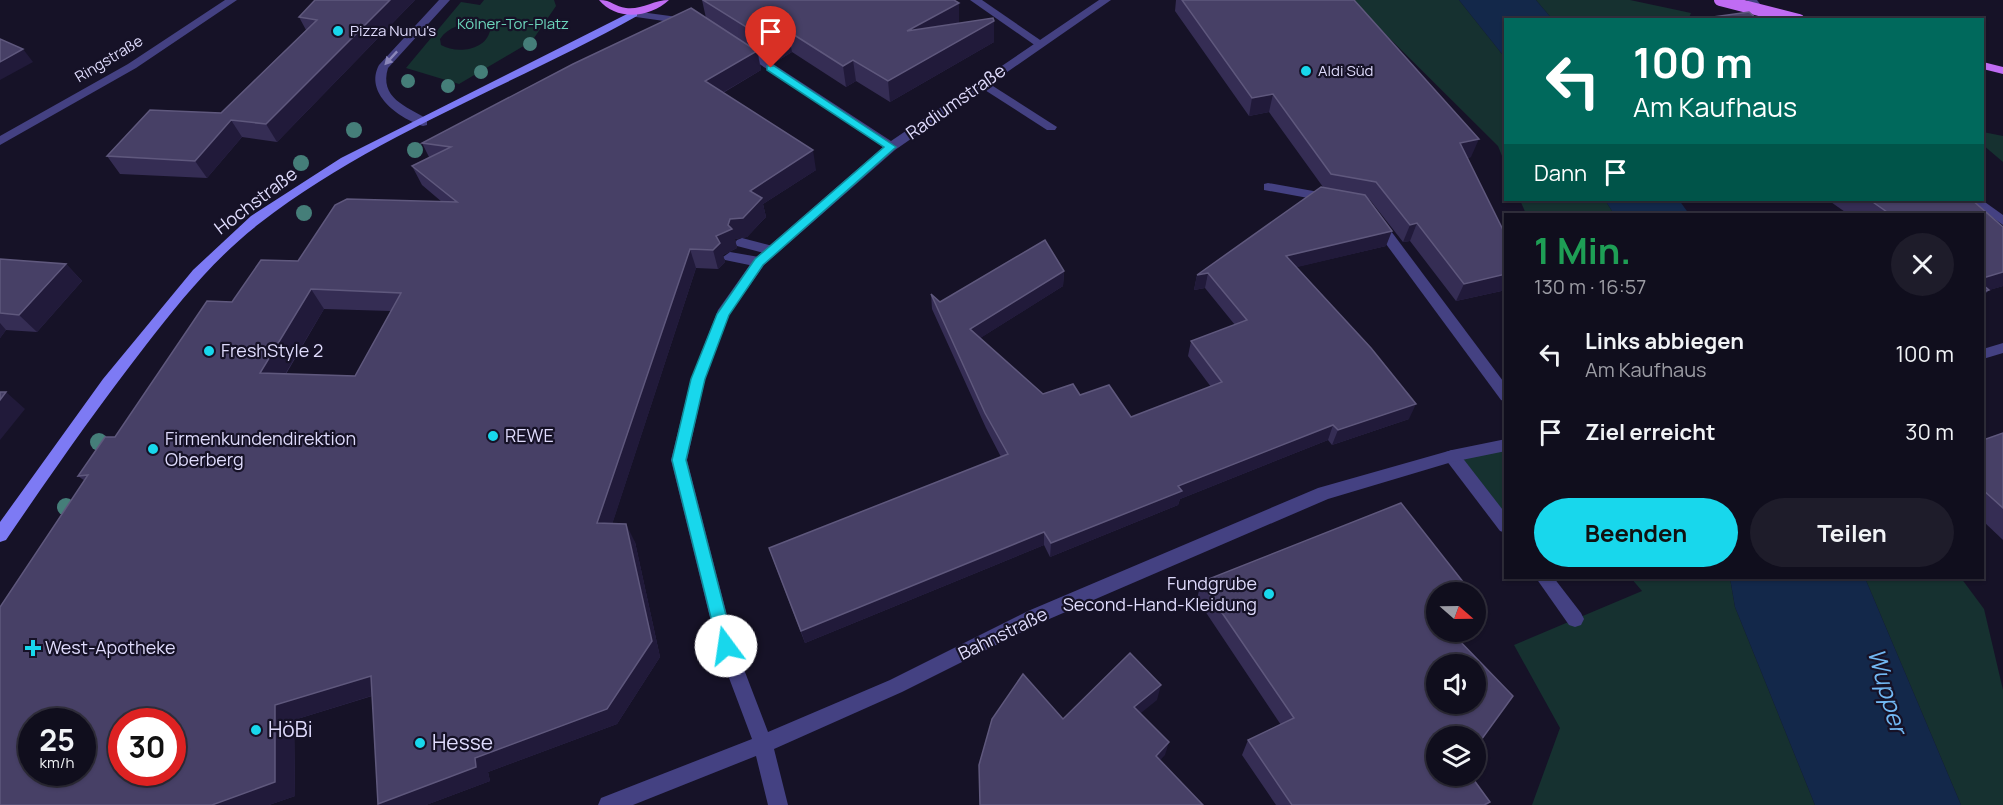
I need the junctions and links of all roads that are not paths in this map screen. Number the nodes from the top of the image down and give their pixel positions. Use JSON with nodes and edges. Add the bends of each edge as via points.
{"nodes":[{"id":1,"x":232,"y":0,"type":"edge"},
{"id":2,"x":445,"y":0,"type":"edge"},
{"id":3,"x":604,"y":0,"type":"edge"},
{"id":4,"x":664,"y":0,"type":"edge"},
{"id":5,"x":975,"y":0,"type":"edge"},
{"id":6,"x":1106,"y":0,"type":"edge"},
{"id":7,"x":1720,"y":0,"type":"edge"},
{"id":8,"x":1752,"y":0,"type":"edge"},
{"id":9,"x":633,"y":14,"type":"junction"},
{"id":10,"x":1766,"y":18,"type":"edge"},
{"id":11,"x":1791,"y":18,"type":"edge"},
{"id":12,"x":699,"y":22,"type":"edge"},
{"id":13,"x":730,"y":41,"type":"edge"},
{"id":14,"x":1040,"y":44,"type":"junction"},
{"id":15,"x":1984,"y":65,"type":"edge"},
{"id":16,"x":2003,"y":71,"type":"edge"},
{"id":17,"x":981,"y":83,"type":"junction"},
{"id":18,"x":423,"y":122,"type":"junction"},
{"id":19,"x":1051,"y":127,"type":"dead end"},
{"id":20,"x":3,"y":136,"type":"edge"},
{"id":21,"x":891,"y":147,"type":"junction"},
{"id":22,"x":1268,"y":187,"type":"dead end"},
{"id":23,"x":1343,"y":201,"type":"edge"},
{"id":24,"x":1975,"y":201,"type":"edge"},
{"id":25,"x":1371,"y":214,"type":"edge"},
{"id":26,"x":2003,"y":221,"type":"edge"},
{"id":27,"x":742,"y":243,"type":"edge"},
{"id":28,"x":772,"y":250,"type":"junction"},
{"id":29,"x":730,"y":257,"type":"edge"},
{"id":30,"x":759,"y":262,"type":"junction"},
{"id":31,"x":2003,"y":348,"type":"edge"},
{"id":32,"x":1984,"y":354,"type":"edge"},
{"id":33,"x":1504,"y":393,"type":"edge"},
{"id":34,"x":1504,"y":445,"type":"edge"},
{"id":35,"x":1452,"y":456,"type":"junction"},
{"id":36,"x":1504,"y":523,"type":"edge"},
{"id":37,"x":0,"y":535,"type":"edge"},
{"id":38,"x":1545,"y":579,"type":"edge"},
{"id":39,"x":1575,"y":619,"type":"dead end"},
{"id":40,"x":763,"y":744,"type":"junction"},
{"id":41,"x":608,"y":805,"type":"edge"},
{"id":42,"x":778,"y":805,"type":"edge"}],
"edges":[{"from":1,"to":20,"type":"street","name":"Ringstraße","via":[[132,66]]},
{"from":2,"to":18,"type":"street","one_way":true,"via":[[378,77],[378,87],[387,99]]},
{"from":3,"to":9,"type":"main road","via":[[612,8]]},
{"from":4,"to":9,"type":"main road"},
{"from":5,"to":14,"type":"street"},
{"from":6,"to":14,"type":"street","name":"Radiumstraße"},
{"from":7,"to":11,"type":"main road","bridge":true},
{"from":8,"to":10,"type":"street"},
{"from":9,"to":12,"type":"street"},
{"from":9,"to":18,"type":"street","name":"Hochstraße"},
{"from":13,"to":21,"type":"street"},
{"from":14,"to":17,"type":"street","name":"Radiumstraße"},
{"from":15,"to":16,"type":"main road"},
{"from":17,"to":19,"type":"street"},
{"from":17,"to":21,"type":"street","name":"Radiumstraße"},
{"from":18,"to":37,"type":"street","name":"Hochstraße","via":[[310,182],[232,239],[177,296],[111,378]]},
{"from":21,"to":28,"type":"street","name":"Radiumstraße"},
{"from":22,"to":23,"type":"street"},
{"from":24,"to":26,"type":"street"},
{"from":25,"to":33,"type":"street"},
{"from":27,"to":28,"type":"street"},
{"from":28,"to":30,"type":"street","name":"Radiumstraße"},
{"from":29,"to":30,"type":"street"},
{"from":30,"to":40,"type":"street","name":"Radiumstraße","via":[[723,314],[698,379],[679,460],[726,646]]},
{"from":31,"to":32,"type":"street"},
{"from":34,"to":35,"type":"street","name":"Bahnstraße"},
{"from":35,"to":36,"type":"street"},
{"from":35,"to":40,"type":"street","name":"Bahnstraße","via":[[1324,493],[1034,617],[896,686]]},
{"from":38,"to":39,"type":"street"},
{"from":40,"to":41,"type":"street","name":"Bahnstraße"},
{"from":40,"to":42,"type":"street","name":"Radiumstraße"}]}
